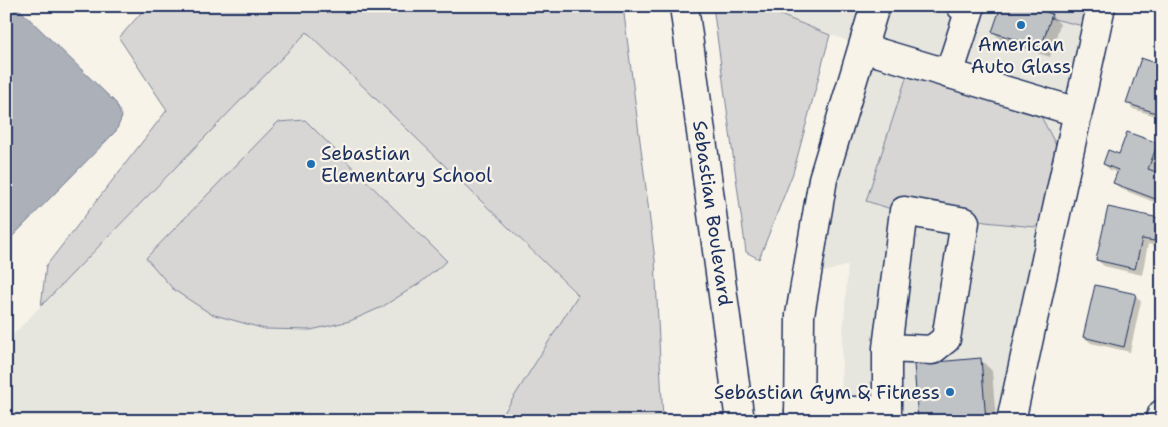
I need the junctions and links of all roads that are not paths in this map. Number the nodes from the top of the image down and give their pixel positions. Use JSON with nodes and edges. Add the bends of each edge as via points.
{"nodes":[{"id":1,"x":684,"y":6,"type":"edge"},
{"id":2,"x":875,"y":6,"type":"edge"},
{"id":3,"x":961,"y":6,"type":"edge"},
{"id":4,"x":1101,"y":6,"type":"edge"},
{"id":5,"x":863,"y":48,"type":"junction"},
{"id":6,"x":949,"y":74,"type":"junction"},
{"id":7,"x":1077,"y":112,"type":"junction"},
{"id":8,"x":887,"y":348,"type":"junction"},
{"id":9,"x":1162,"y":414,"type":"edge"},
{"id":10,"x":799,"y":416,"type":"edge"},
{"id":11,"x":883,"y":420,"type":"edge"},
{"id":12,"x":740,"y":421,"type":"edge"},
{"id":13,"x":1010,"y":421,"type":"edge"},
{"id":14,"x":1160,"y":421,"type":"edge"}],
"edges":[{"from":1,"to":12,"type":"main road","name":"Sebastian Boulevard"},
{"from":2,"to":5,"type":"main road"},
{"from":3,"to":6,"type":"main road","via":[[970,9]]},
{"from":4,"to":7,"type":"main road"},
{"from":5,"to":6,"type":"main road"},
{"from":5,"to":10,"type":"main road","via":[[823,179],[800,315]]},
{"from":6,"to":7,"type":"main road"},
{"from":7,"to":13,"type":"main road"},
{"from":8,"to":8,"type":"main road","via":[[904,211],[964,222],[946,340],[932,350]]},
{"from":8,"to":11,"type":"main road"},
{"from":9,"to":14,"type":"main road"},
{"from":10,"to":11,"type":"main road","via":[[858,410]]}]}
